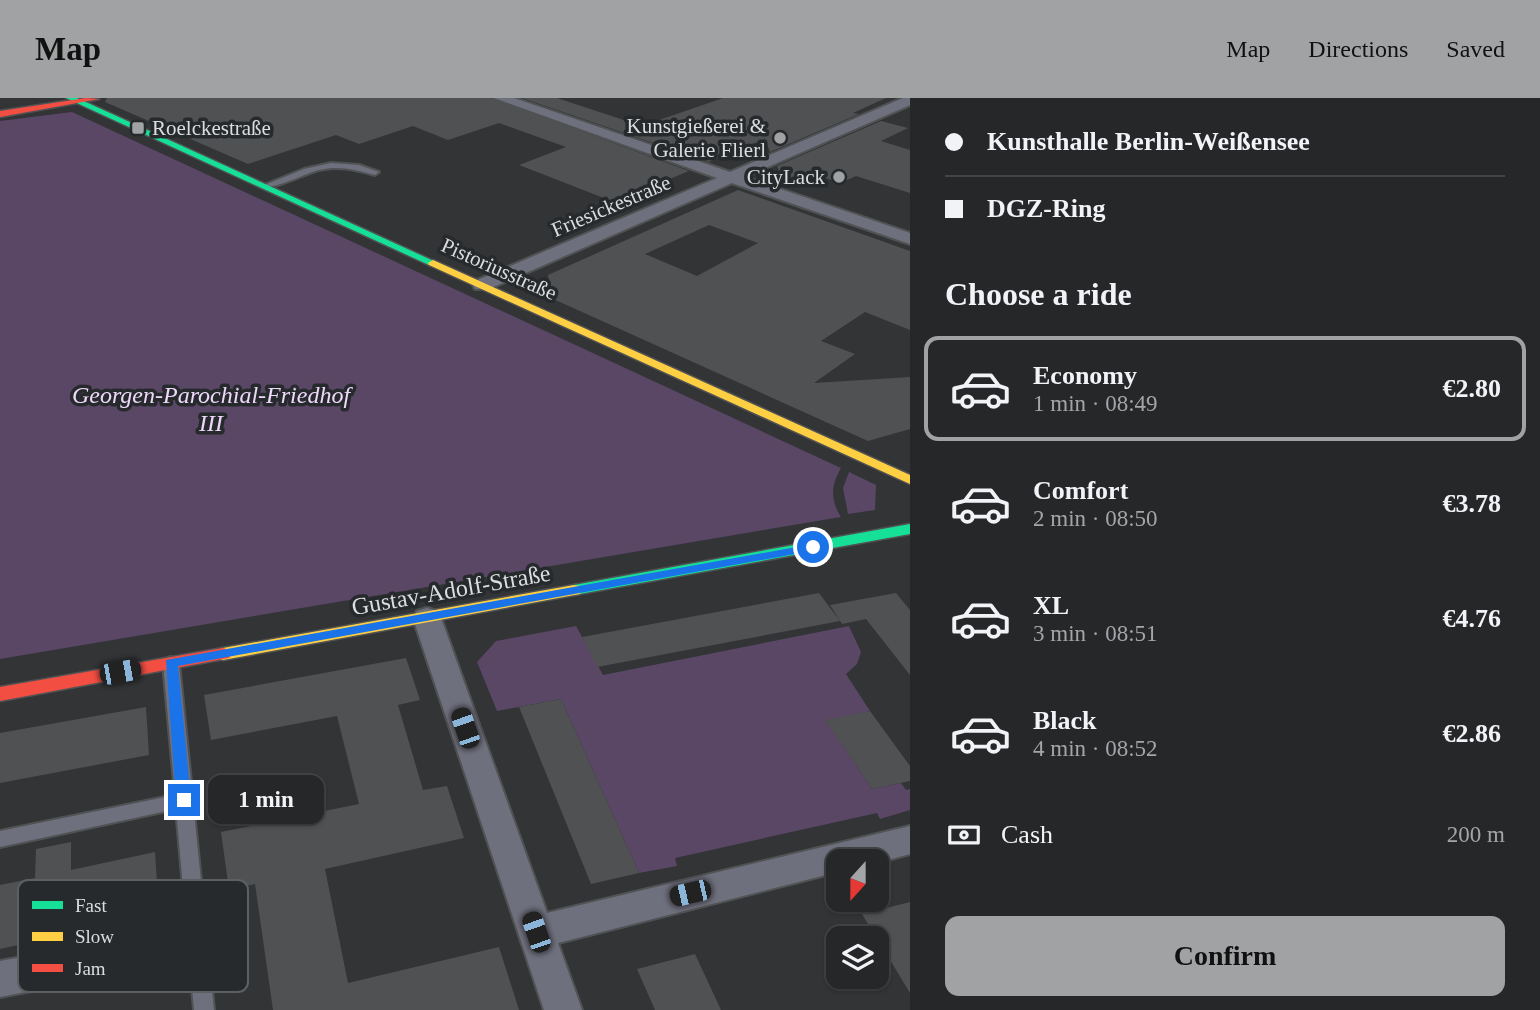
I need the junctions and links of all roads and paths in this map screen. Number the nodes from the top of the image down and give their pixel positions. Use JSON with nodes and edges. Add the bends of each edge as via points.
{"nodes":[{"id":1,"x":100,"y":98,"type":"edge"},
{"id":2,"x":500,"y":98,"type":"edge"},
{"id":3,"x":533,"y":98,"type":"edge"},
{"id":4,"x":75,"y":100,"type":"edge"},
{"id":5,"x":910,"y":100,"type":"edge"},
{"id":6,"x":516,"y":103,"type":"junction"},
{"id":7,"x":0,"y":114,"type":"edge"},
{"id":8,"x":376,"y":172,"type":"dead end"},
{"id":9,"x":730,"y":178,"type":"junction"},
{"id":10,"x":266,"y":186,"type":"junction"},
{"id":11,"x":910,"y":239,"type":"edge"},
{"id":12,"x":482,"y":285,"type":"junction"},
{"id":13,"x":908,"y":488,"type":"edge"},
{"id":14,"x":910,"y":529,"type":"edge"},
{"id":15,"x":427,"y":618,"type":"junction"},
{"id":16,"x":171,"y":663,"type":"junction"},
{"id":17,"x":0,"y":694,"type":"edge"},
{"id":18,"x":184,"y":800,"type":"junction"},
{"id":19,"x":0,"y":839,"type":"edge"},
{"id":20,"x":910,"y":840,"type":"edge"},
{"id":21,"x":191,"y":880,"type":"edge"},
{"id":22,"x":536,"y":932,"type":"junction"},
{"id":23,"x":18,"y":976,"type":"edge"},
{"id":24,"x":0,"y":979,"type":"edge"},
{"id":25,"x":202,"y":992,"type":"edge"},
{"id":26,"x":204,"y":1010,"type":"edge"},
{"id":27,"x":563,"y":1010,"type":"edge"}],
"edges":[{"from":1,"to":4,"type":"street"},
{"from":2,"to":6,"type":"street"},
{"from":3,"to":6,"type":"street"},
{"from":4,"to":7,"type":"street"},
{"from":4,"to":10,"type":"street","name":"Pistoriusstraße"},
{"from":5,"to":9,"type":"street","name":"Friesickestraße"},
{"from":6,"to":9,"type":"street"},
{"from":8,"to":10,"type":"lane","via":[[350,164],[329,164]]},
{"from":9,"to":11,"type":"street"},
{"from":9,"to":12,"type":"street","name":"Friesickestraße"},
{"from":10,"to":12,"type":"street","name":"Pistoriusstraße"},
{"from":12,"to":13,"type":"street","name":"Pistoriusstraße"},
{"from":14,"to":15,"type":"street","name":"Gustav-Adolf-Straße"},
{"from":15,"to":16,"type":"street","name":"Gustav-Adolf-Straße"},
{"from":15,"to":22,"type":"street"},
{"from":16,"to":17,"type":"street","name":"Gustav-Adolf-Straße"},
{"from":16,"to":18,"type":"lane"},
{"from":18,"to":19,"type":"lane"},
{"from":18,"to":21,"type":"lane"},
{"from":20,"to":22,"type":"street"},
{"from":22,"to":27,"type":"street"},
{"from":23,"to":24,"type":"street"},
{"from":25,"to":26,"type":"lane"}]}
